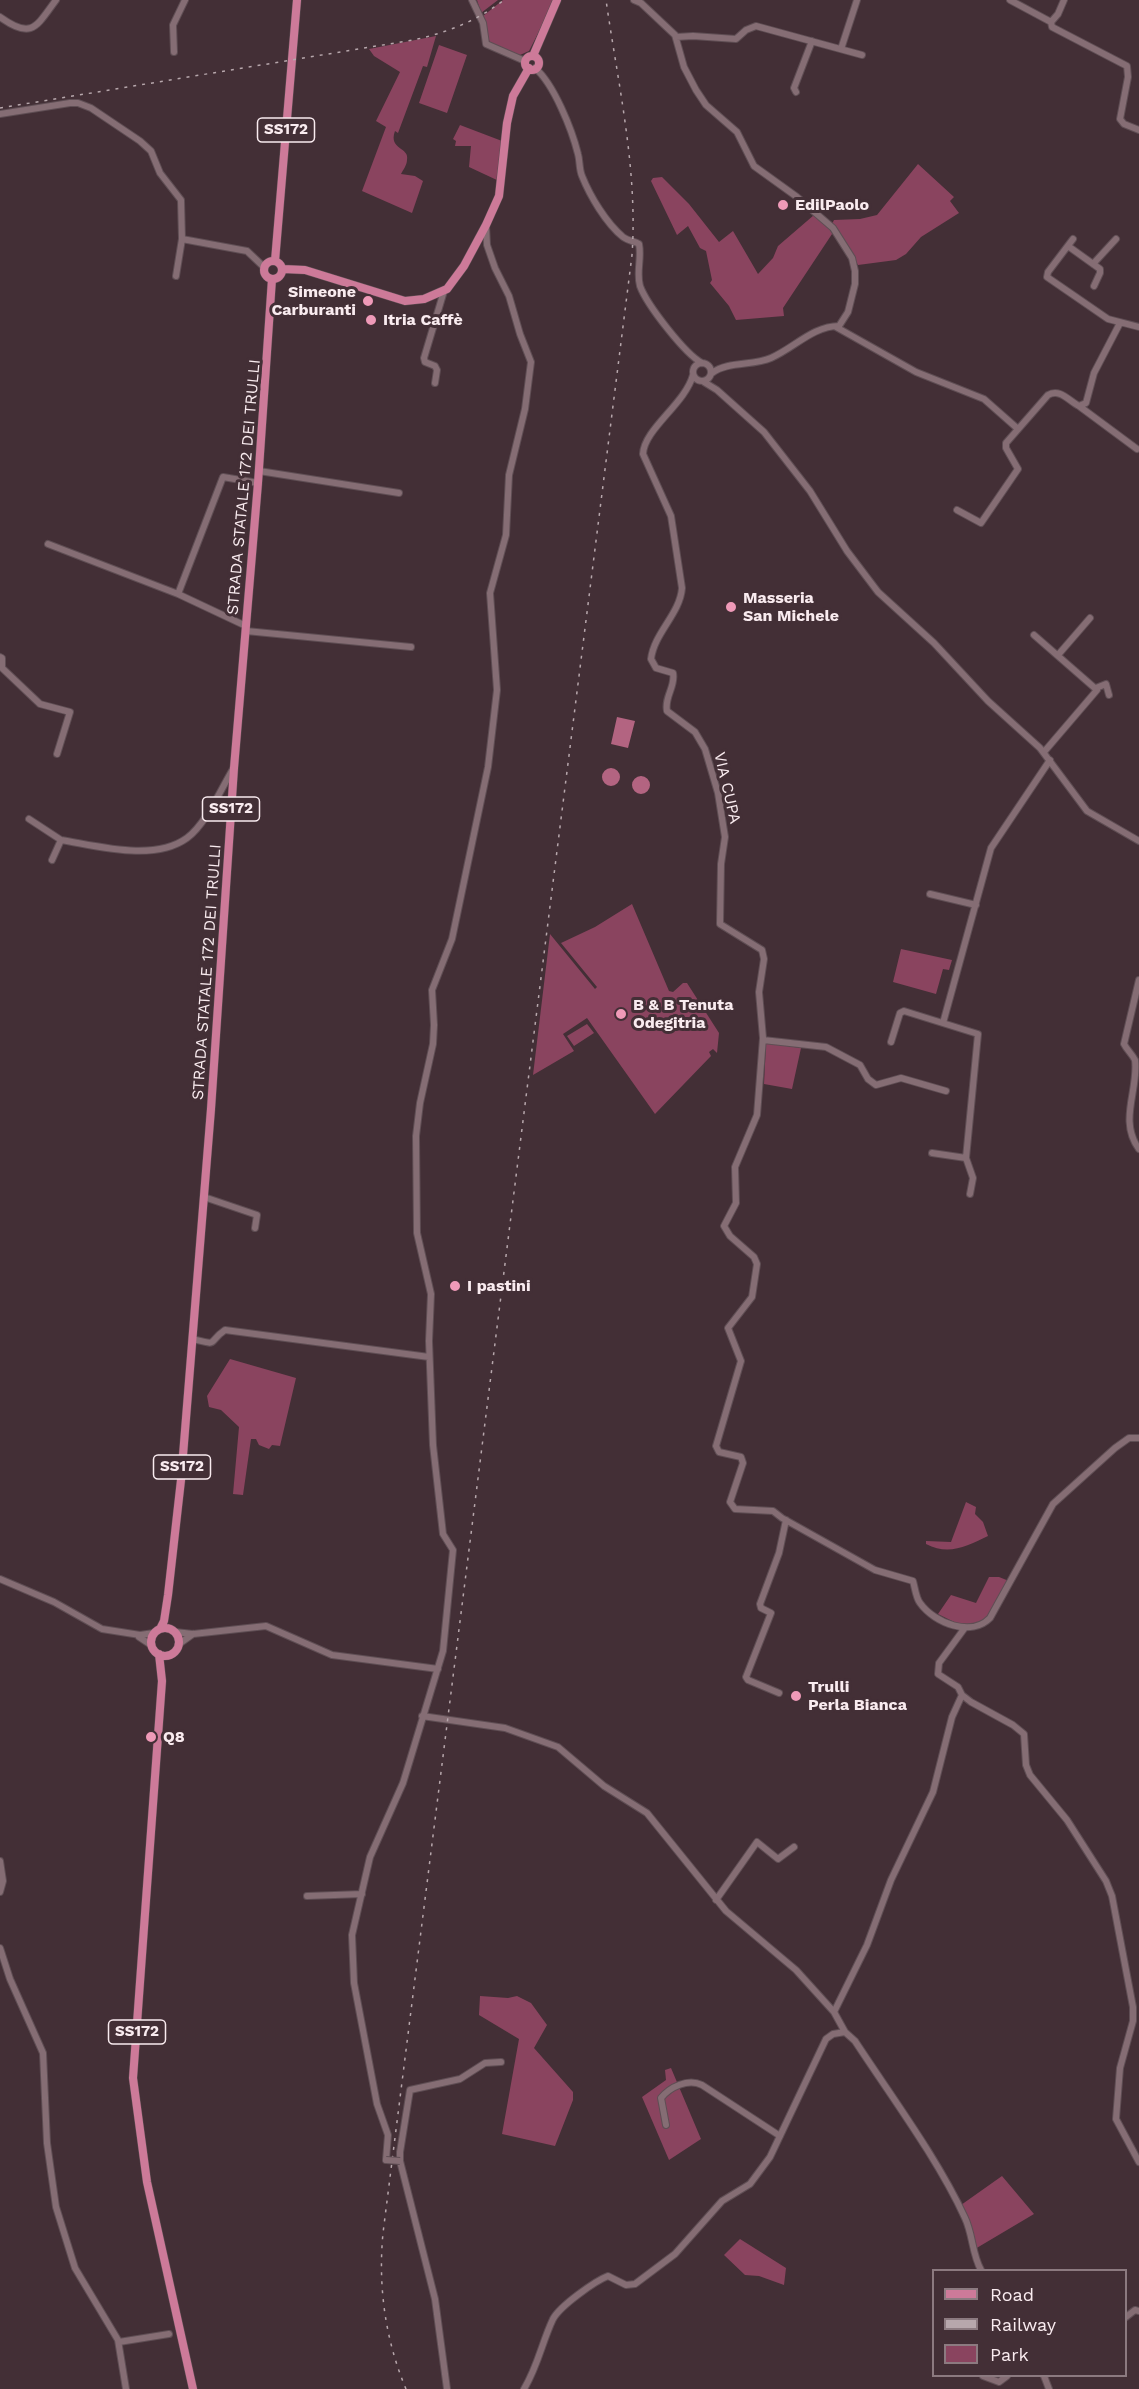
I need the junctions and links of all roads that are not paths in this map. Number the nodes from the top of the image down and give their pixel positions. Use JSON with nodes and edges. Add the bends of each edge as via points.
{"nodes":[{"id":1,"x":56,"y":0,"type":"edge"},
{"id":2,"x":185,"y":0,"type":"edge"},
{"id":3,"x":297,"y":0,"type":"edge"},
{"id":4,"x":472,"y":0,"type":"edge"},
{"id":5,"x":557,"y":0,"type":"edge"},
{"id":6,"x":634,"y":0,"type":"edge"},
{"id":7,"x":857,"y":0,"type":"edge"},
{"id":8,"x":1010,"y":0,"type":"edge"},
{"id":9,"x":1064,"y":0,"type":"edge"},
{"id":10,"x":0,"y":16,"type":"edge"},
{"id":11,"x":1051,"y":22,"type":"junction"},
{"id":12,"x":676,"y":37,"type":"junction"},
{"id":13,"x":812,"y":41,"type":"junction"},
{"id":14,"x":841,"y":49,"type":"junction"},
{"id":15,"x":174,"y":52,"type":"dead end"},
{"id":16,"x":862,"y":55,"type":"dead end"},
{"id":17,"x":531,"y":63,"type":"junction"},
{"id":18,"x":796,"y":92,"type":"dead end"},
{"id":19,"x":0,"y":114,"type":"edge"},
{"id":20,"x":1139,"y":130,"type":"edge"},
{"id":21,"x":486,"y":225,"type":"junction"},
{"id":22,"x":182,"y":239,"type":"junction"},
{"id":23,"x":1073,"y":239,"type":"dead end"},
{"id":24,"x":1116,"y":239,"type":"dead end"},
{"id":25,"x":1068,"y":246,"type":"junction"},
{"id":26,"x":275,"y":261,"type":"junction"},
{"id":27,"x":1093,"y":264,"type":"junction"},
{"id":28,"x":265,"y":268,"type":"junction"},
{"id":29,"x":283,"y":269,"type":"junction"},
{"id":30,"x":176,"y":276,"type":"dead end"},
{"id":31,"x":272,"y":279,"type":"junction"},
{"id":32,"x":1094,"y":286,"type":"dead end"},
{"id":33,"x":444,"y":291,"type":"junction"},
{"id":34,"x":1120,"y":323,"type":"junction"},
{"id":35,"x":836,"y":326,"type":"junction"},
{"id":36,"x":1139,"y":327,"type":"edge"},
{"id":37,"x":690,"y":355,"type":"junction"},
{"id":38,"x":702,"y":363,"type":"junction"},
{"id":39,"x":709,"y":366,"type":"junction"},
{"id":40,"x":721,"y":368,"type":"junction"},
{"id":41,"x":693,"y":372,"type":"junction"},
{"id":42,"x":712,"y":374,"type":"junction"},
{"id":43,"x":702,"y":382,"type":"junction"},
{"id":44,"x":435,"y":383,"type":"dead end"},
{"id":45,"x":689,"y":388,"type":"junction"},
{"id":46,"x":717,"y":390,"type":"junction"},
{"id":47,"x":1079,"y":406,"type":"junction"},
{"id":48,"x":1018,"y":429,"type":"junction"},
{"id":49,"x":1137,"y":449,"type":"dead end"},
{"id":50,"x":259,"y":471,"type":"junction"},
{"id":51,"x":258,"y":483,"type":"junction"},
{"id":52,"x":399,"y":493,"type":"dead end"},
{"id":53,"x":957,"y":510,"type":"dead end"},
{"id":54,"x":48,"y":544,"type":"dead end"},
{"id":55,"x":178,"y":594,"type":"junction"},
{"id":56,"x":1090,"y":618,"type":"dead end"},
{"id":57,"x":246,"y":628,"type":"junction"},
{"id":58,"x":1034,"y":635,"type":"dead end"},
{"id":59,"x":411,"y":647,"type":"dead end"},
{"id":60,"x":1058,"y":655,"type":"junction"},
{"id":61,"x":0,"y":657,"type":"edge"},
{"id":62,"x":1096,"y":687,"type":"junction"},
{"id":63,"x":1109,"y":695,"type":"dead end"},
{"id":64,"x":1044,"y":752,"type":"junction"},
{"id":65,"x":57,"y":754,"type":"dead end"},
{"id":66,"x":1050,"y":760,"type":"junction"},
{"id":67,"x":234,"y":768,"type":"junction"},
{"id":68,"x":29,"y":819,"type":"dead end"},
{"id":69,"x":61,"y":840,"type":"junction"},
{"id":70,"x":1139,"y":841,"type":"edge"},
{"id":71,"x":52,"y":860,"type":"dead end"},
{"id":72,"x":930,"y":894,"type":"dead end"},
{"id":73,"x":976,"y":905,"type":"junction"},
{"id":74,"x":1139,"y":980,"type":"edge"},
{"id":75,"x":943,"y":1023,"type":"junction"},
{"id":76,"x":763,"y":1040,"type":"junction"},
{"id":77,"x":891,"y":1042,"type":"dead end"},
{"id":78,"x":946,"y":1091,"type":"dead end"},
{"id":79,"x":1139,"y":1149,"type":"edge"},
{"id":80,"x":932,"y":1153,"type":"dead end"},
{"id":81,"x":966,"y":1158,"type":"junction"},
{"id":82,"x":970,"y":1194,"type":"dead end"},
{"id":83,"x":204,"y":1197,"type":"junction"},
{"id":84,"x":255,"y":1228,"type":"dead end"},
{"id":85,"x":192,"y":1339,"type":"junction"},
{"id":86,"x":429,"y":1357,"type":"junction"},
{"id":87,"x":1139,"y":1438,"type":"edge"},
{"id":88,"x":786,"y":1520,"type":"junction"},
{"id":89,"x":0,"y":1580,"type":"edge"},
{"id":90,"x":168,"y":1595,"type":"junction"},
{"id":91,"x":964,"y":1629,"type":"junction"},
{"id":92,"x":157,"y":1631,"type":"junction"},
{"id":93,"x":173,"y":1631,"type":"junction"},
{"id":94,"x":133,"y":1634,"type":"junction"},
{"id":95,"x":194,"y":1634,"type":"junction"},
{"id":96,"x":178,"y":1644,"type":"junction"},
{"id":97,"x":151,"y":1645,"type":"junction"},
{"id":98,"x":159,"y":1654,"type":"junction"},
{"id":99,"x":168,"y":1655,"type":"junction"},
{"id":100,"x":162,"y":1669,"type":"junction"},
{"id":101,"x":438,"y":1669,"type":"junction"},
{"id":102,"x":779,"y":1693,"type":"dead end"},
{"id":103,"x":962,"y":1695,"type":"junction"},
{"id":104,"x":422,"y":1716,"type":"junction"},
{"id":105,"x":794,"y":1847,"type":"dead end"},
{"id":106,"x":0,"y":1861,"type":"edge"},
{"id":107,"x":0,"y":1892,"type":"edge"},
{"id":108,"x":362,"y":1894,"type":"junction"},
{"id":109,"x":307,"y":1896,"type":"dead end"},
{"id":110,"x":716,"y":1900,"type":"junction"},
{"id":111,"x":0,"y":1948,"type":"edge"},
{"id":112,"x":834,"y":2012,"type":"junction"},
{"id":113,"x":845,"y":2032,"type":"junction"},
{"id":114,"x":501,"y":2062,"type":"dead end"},
{"id":115,"x":666,"y":2125,"type":"dead end"},
{"id":116,"x":780,"y":2136,"type":"junction"},
{"id":117,"x":400,"y":2161,"type":"junction"},
{"id":118,"x":1139,"y":2162,"type":"edge"},
{"id":119,"x":980,"y":2269,"type":"edge"},
{"id":120,"x":169,"y":2334,"type":"dead end"},
{"id":121,"x":119,"y":2342,"type":"junction"},
{"id":122,"x":986,"y":2377,"type":"edge"},
{"id":123,"x":1006,"y":2377,"type":"edge"},
{"id":124,"x":126,"y":2389,"type":"edge"},
{"id":125,"x":193,"y":2389,"type":"edge"},
{"id":126,"x":447,"y":2389,"type":"edge"},
{"id":127,"x":524,"y":2389,"type":"edge"}],
"edges":[{"from":1,"to":10,"type":"street","via":[[41,21],[27,30]]},
{"from":2,"to":15,"type":"street","via":[[173,25]]},
{"from":3,"to":26,"type":"main road","number":"SS172"},
{"from":4,"to":17,"type":"street","via":[[483,23],[486,44]]},
{"from":5,"to":17,"type":"main road"},
{"from":6,"to":12,"type":"street"},
{"from":7,"to":14,"type":"street"},
{"from":8,"to":11,"type":"street"},
{"from":9,"to":11,"type":"street"},
{"from":11,"to":20,"type":"street","via":[[1055,30],[1127,66],[1120,119]]},
{"from":12,"to":13,"type":"street","via":[[736,39],[756,26]]},
{"from":12,"to":35,"type":"street","via":[[684,67],[696,90],[706,105],[737,132],[754,166],[830,224],[852,258],[855,284],[845,319]]},
{"from":13,"to":14,"type":"street"},
{"from":13,"to":18,"type":"street","via":[[794,88]]},
{"from":14,"to":16,"type":"street"},
{"from":17,"to":21,"type":"main road","via":[[513,96],[501,185]]},
{"from":17,"to":37,"type":"street","via":[[548,83],[567,122],[590,194],[617,231],[639,244],[641,287],[660,320]]},
{"from":19,"to":22,"type":"street","via":[[78,103],[140,141],[151,151],[160,173],[181,200]]},
{"from":21,"to":33,"type":"main road","via":[[459,276]]},
{"from":21,"to":86,"type":"street","via":[[487,245],[531,362],[525,410],[509,475],[506,535],[490,593],[497,690],[488,767],[452,939],[432,990],[433,1044],[416,1136],[417,1233],[431,1294]]},
{"from":22,"to":28,"type":"street","via":[[247,251]]},
{"from":22,"to":30,"type":"street"},
{"from":23,"to":25,"type":"street"},
{"from":24,"to":27,"type":"street"},
{"from":25,"to":27,"type":"street"},
{"from":25,"to":34,"type":"street","via":[[1047,277],[1108,319]]},
{"from":26,"to":28,"type":"main road"},
{"from":26,"to":29,"type":"main road"},
{"from":27,"to":32,"type":"street","via":[[1100,269]]},
{"from":28,"to":31,"type":"main road","via":[[265,274]]},
{"from":29,"to":31,"type":"main road","via":[[280,276]]},
{"from":29,"to":33,"type":"main road","via":[[305,270],[405,301]]},
{"from":31,"to":50,"type":"main road","name":"STRADA STATALE 172 DEI TRULLI","number":"SS172"},
{"from":33,"to":44,"type":"street","via":[[424,358],[437,370]]},
{"from":34,"to":36,"type":"street"},
{"from":34,"to":47,"type":"street","via":[[1094,373],[1088,400]]},
{"from":35,"to":40,"type":"street","via":[[823,327],[771,358]]},
{"from":35,"to":48,"type":"street","via":[[916,372],[987,401]]},
{"from":37,"to":38,"type":"street"},
{"from":37,"to":41,"type":"street"},
{"from":38,"to":39,"type":"street"},
{"from":38,"to":41,"type":"street"},
{"from":39,"to":40,"type":"street"},
{"from":39,"to":42,"type":"street"},
{"from":40,"to":42,"type":"street"},
{"from":41,"to":43,"type":"street"},
{"from":41,"to":45,"type":"street"},
{"from":42,"to":43,"type":"street"},
{"from":42,"to":46,"type":"street"},
{"from":43,"to":45,"type":"street"},
{"from":43,"to":46,"type":"street"},
{"from":45,"to":76,"type":"street","name":"VIA CUPA","via":[[643,449],[644,460],[675,529],[682,588],[681,599],[654,645],[651,659],[656,668],[673,673],[667,711],[695,732],[705,749],[718,793],[725,837],[720,924],[763,953],[759,992]]},
{"from":46,"to":64,"type":"street","via":[[764,432],[810,491],[878,592]]},
{"from":47,"to":48,"type":"street","via":[[1060,393],[1051,393]]},
{"from":47,"to":49,"type":"street"},
{"from":48,"to":53,"type":"street","via":[[1005,445],[1018,470],[981,523]]},
{"from":50,"to":51,"type":"main road","name":"STRADA STATALE 172 DEI TRULLI","number":"SS172"},
{"from":50,"to":52,"type":"street"},
{"from":51,"to":55,"type":"street","via":[[223,477]]},
{"from":51,"to":57,"type":"main road","name":"STRADA STATALE 172 DEI TRULLI","number":"SS172"},
{"from":54,"to":55,"type":"street"},
{"from":55,"to":57,"type":"street"},
{"from":56,"to":60,"type":"street"},
{"from":57,"to":59,"type":"street"},
{"from":57,"to":67,"type":"main road","name":"STRADA STATALE 172 DEI TRULLI","number":"SS172"},
{"from":58,"to":60,"type":"street"},
{"from":60,"to":62,"type":"street"},
{"from":61,"to":65,"type":"street","via":[[2,668],[40,704],[70,712]]},
{"from":62,"to":63,"type":"street","via":[[1106,684]]},
{"from":62,"to":64,"type":"street","via":[[1097,692]]},
{"from":64,"to":66,"type":"street"},
{"from":66,"to":70,"type":"street","via":[[1087,811]]},
{"from":66,"to":73,"type":"street","via":[[991,848]]},
{"from":67,"to":69,"type":"street","via":[[188,837],[167,847],[132,852]]},
{"from":67,"to":83,"type":"main road","name":"STRADA STATALE 172 DEI TRULLI","number":"SS172"},
{"from":68,"to":69,"type":"street"},
{"from":69,"to":71,"type":"street"},
{"from":72,"to":73,"type":"street"},
{"from":73,"to":75,"type":"street"},
{"from":74,"to":79,"type":"street","via":[[1124,1044],[1135,1059],[1137,1083],[1130,1125]]},
{"from":75,"to":77,"type":"street","via":[[901,1011]]},
{"from":75,"to":81,"type":"street","via":[[978,1036]]},
{"from":76,"to":78,"type":"street","via":[[826,1047],[860,1065],[876,1085],[901,1078]]},
{"from":76,"to":88,"type":"street","name":"VIA CUPA","via":[[757,1116],[735,1167],[736,1203],[724,1226],[757,1264],[752,1297],[728,1328],[741,1361],[716,1446],[719,1452],[741,1457],[743,1463],[730,1502],[735,1509],[773,1511]]},
{"from":80,"to":81,"type":"street"},
{"from":81,"to":82,"type":"street","via":[[972,1178]]},
{"from":83,"to":84,"type":"street","via":[[257,1215]]},
{"from":83,"to":85,"type":"main road","name":"STRADA STATALE 172 DEI TRULLI","number":"SS172"},
{"from":85,"to":86,"type":"street","via":[[214,1343],[225,1330]]},
{"from":85,"to":90,"type":"main road","name":"STRADA STATALE 172 DEI TRULLI","number":"SS172"},
{"from":86,"to":101,"type":"street","via":[[442,1526],[453,1550]]},
{"from":87,"to":91,"type":"street","via":[[1130,1438],[1115,1448],[1053,1504],[990,1617],[977,1627]]},
{"from":88,"to":91,"type":"street","via":[[875,1570],[913,1581],[919,1602],[925,1608]]},
{"from":88,"to":102,"type":"street","via":[[779,1553],[760,1604],[771,1613],[746,1677]]},
{"from":89,"to":94,"type":"street","via":[[54,1602],[102,1629]]},
{"from":90,"to":92,"type":"main road","name":"STRADA STATALE 172 DEI TRULLI","number":"SS172","via":[[164,1621]]},
{"from":90,"to":93,"type":"main road","name":"STRADA STATALE 172 DEI TRULLI"},
{"from":91,"to":103,"type":"street","via":[[939,1663],[937,1672],[961,1690]]},
{"from":92,"to":93,"type":"main road"},
{"from":92,"to":94,"type":"street"},
{"from":92,"to":97,"type":"main road","name":"STRADA STATALE 172 DEI TRULLI"},
{"from":93,"to":95,"type":"street"},
{"from":93,"to":96,"type":"main road","name":"STRADA STATALE 172 DEI TRULLI"},
{"from":94,"to":97,"type":"street"},
{"from":95,"to":96,"type":"street"},
{"from":95,"to":101,"type":"street","via":[[266,1626],[332,1655]]},
{"from":96,"to":99,"type":"main road"},
{"from":97,"to":98,"type":"main road"},
{"from":98,"to":99,"type":"main road"},
{"from":98,"to":100,"type":"main road"},
{"from":99,"to":100,"type":"main road"},
{"from":100,"to":125,"type":"main road","number":"SS172","via":[[133,2078],[147,2182]]},
{"from":101,"to":104,"type":"street"},
{"from":103,"to":112,"type":"street","via":[[952,1717],[933,1792]]},
{"from":103,"to":118,"type":"street","via":[[1024,1734],[1030,1775],[1067,1820],[1108,1886],[1120,1929],[1133,2007],[1120,2068],[1116,2119]]},
{"from":104,"to":108,"type":"street","via":[[403,1784],[370,1857]]},
{"from":104,"to":110,"type":"street","via":[[505,1728],[558,1747],[604,1786],[647,1814]]},
{"from":105,"to":110,"type":"street","via":[[778,1859],[756,1842]]},
{"from":106,"to":107,"type":"street"},
{"from":108,"to":109,"type":"street"},
{"from":108,"to":117,"type":"street","bridge":true,"via":[[352,1935],[354,1983],[377,2104],[388,2135],[386,2160]]},
{"from":110,"to":112,"type":"street","via":[[796,1970]]},
{"from":111,"to":121,"type":"street","via":[[43,2053],[47,2143],[56,2207],[75,2268]]},
{"from":112,"to":113,"type":"street"},
{"from":113,"to":116,"type":"street","via":[[826,2039]]},
{"from":113,"to":119,"type":"street","via":[[855,2041],[932,2158],[966,2220]]},
{"from":114,"to":117,"type":"street","via":[[485,2063],[460,2079],[410,2090]]},
{"from":115,"to":116,"type":"street","via":[[661,2097],[692,2082]]},
{"from":116,"to":127,"type":"street","via":[[750,2184],[723,2200],[666,2262],[632,2285],[612,2276],[603,2278],[559,2312]]},
{"from":117,"to":126,"type":"street","via":[[435,2299]]},
{"from":120,"to":121,"type":"street"},
{"from":121,"to":124,"type":"street"},
{"from":122,"to":123,"type":"street","via":[[999,2382]]}]}
